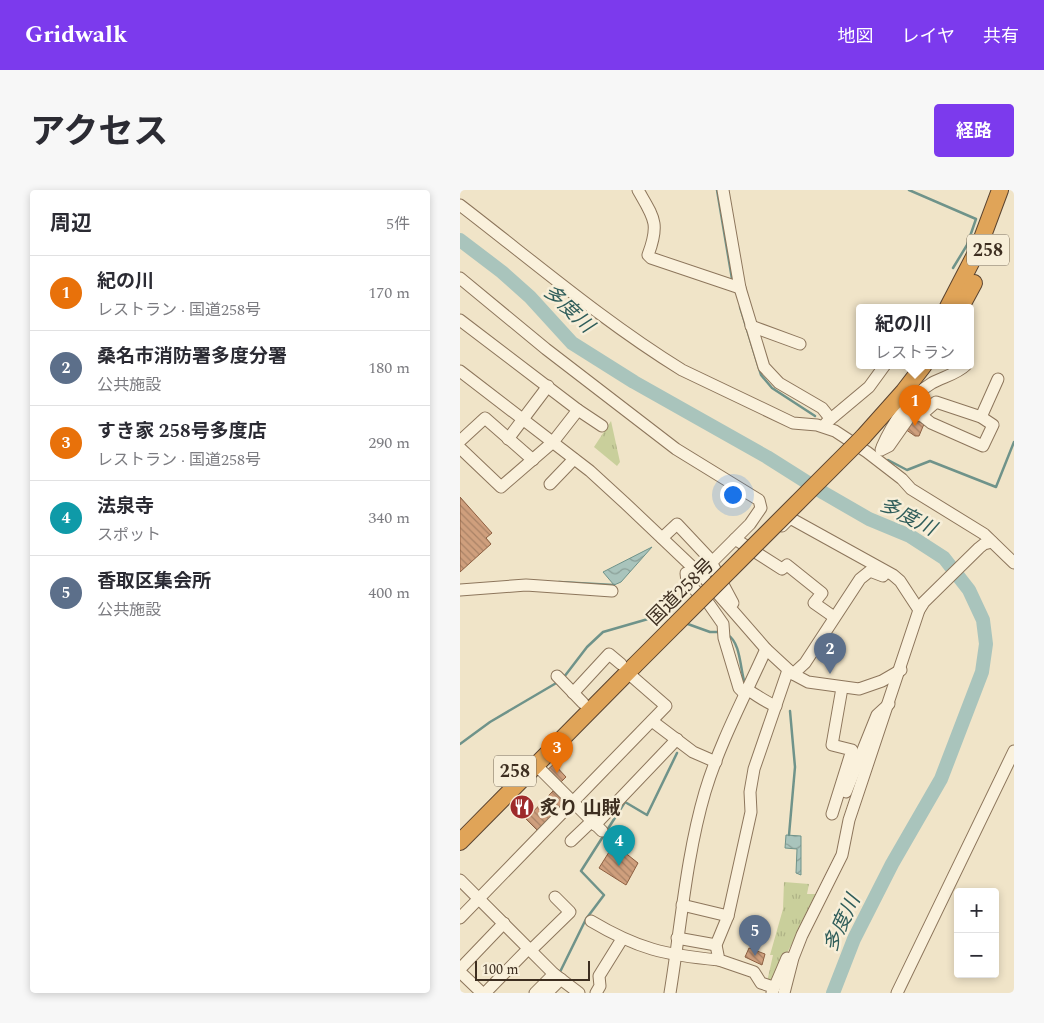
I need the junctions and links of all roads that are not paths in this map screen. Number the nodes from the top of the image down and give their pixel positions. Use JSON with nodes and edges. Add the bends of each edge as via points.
{"nodes":[{"id":1,"x":638,"y":190,"type":"edge"},
{"id":2,"x":723,"y":190,"type":"edge"},
{"id":3,"x":1000,"y":190,"type":"edge"},
{"id":4,"x":1010,"y":190,"type":"edge"},
{"id":5,"x":460,"y":204,"type":"edge"},
{"id":6,"x":460,"y":278,"type":"edge"},
{"id":7,"x":740,"y":288,"type":"junction"},
{"id":8,"x":950,"y":304,"type":"edge"},
{"id":9,"x":962,"y":304,"type":"edge"},
{"id":10,"x":460,"y":320,"type":"edge"},
{"id":11,"x":751,"y":326,"type":"junction"},
{"id":12,"x":800,"y":344,"type":"dead end"},
{"id":13,"x":882,"y":369,"type":"edge"},
{"id":14,"x":908,"y":369,"type":"edge"},
{"id":15,"x":921,"y":369,"type":"edge"},
{"id":16,"x":962,"y":369,"type":"edge"},
{"id":17,"x":460,"y":371,"type":"edge"},
{"id":18,"x":998,"y":378,"type":"dead end"},
{"id":19,"x":548,"y":386,"type":"junction"},
{"id":20,"x":578,"y":410,"type":"junction"},
{"id":21,"x":921,"y":415,"type":"junction"},
{"id":22,"x":981,"y":418,"type":"junction"},
{"id":23,"x":523,"y":419,"type":"junction"},
{"id":24,"x":827,"y":422,"type":"junction"},
{"id":25,"x":602,"y":426,"type":"dead end"},
{"id":26,"x":858,"y":433,"type":"junction"},
{"id":27,"x":508,"y":438,"type":"junction"},
{"id":28,"x":460,"y":441,"type":"edge"},
{"id":29,"x":553,"y":442,"type":"junction"},
{"id":30,"x":460,"y":448,"type":"edge"},
{"id":31,"x":879,"y":455,"type":"junction"},
{"id":32,"x":574,"y":459,"type":"junction"},
{"id":33,"x":533,"y":460,"type":"junction"},
{"id":34,"x":550,"y":484,"type":"dead end"},
{"id":35,"x":750,"y":524,"type":"junction"},
{"id":36,"x":662,"y":538,"type":"junction"},
{"id":37,"x":735,"y":539,"type":"junction"},
{"id":38,"x":992,"y":542,"type":"junction"},
{"id":39,"x":711,"y":563,"type":"junction"},
{"id":40,"x":1014,"y":563,"type":"edge"},
{"id":41,"x":686,"y":573,"type":"dead end"},
{"id":42,"x":900,"y":581,"type":"junction"},
{"id":43,"x":708,"y":583,"type":"junction"},
{"id":44,"x":460,"y":590,"type":"edge"},
{"id":45,"x":612,"y":591,"type":"dead end"},
{"id":46,"x":922,"y":606,"type":"junction"},
{"id":47,"x":736,"y":614,"type":"junction"},
{"id":48,"x":834,"y":617,"type":"junction"},
{"id":49,"x":766,"y":648,"type":"junction"},
{"id":50,"x":628,"y":665,"type":"junction"},
{"id":51,"x":901,"y":670,"type":"junction"},
{"id":52,"x":791,"y":672,"type":"junction"},
{"id":53,"x":560,"y":680,"type":"dead end"},
{"id":54,"x":842,"y":688,"type":"junction"},
{"id":55,"x":745,"y":691,"type":"junction"},
{"id":56,"x":578,"y":698,"type":"junction"},
{"id":57,"x":889,"y":704,"type":"junction"},
{"id":58,"x":776,"y":706,"type":"junction"},
{"id":59,"x":652,"y":720,"type":"junction"},
{"id":60,"x":677,"y":739,"type":"junction"},
{"id":61,"x":1014,"y":751,"type":"edge"},
{"id":62,"x":716,"y":762,"type":"junction"},
{"id":63,"x":536,"y":765,"type":"junction"},
{"id":64,"x":574,"y":802,"type":"junction"},
{"id":65,"x":596,"y":826,"type":"junction"},
{"id":66,"x":460,"y":827,"type":"edge"},
{"id":67,"x":571,"y":841,"type":"dead end"},
{"id":68,"x":460,"y":842,"type":"edge"},
{"id":69,"x":460,"y":880,"type":"edge"},
{"id":70,"x":555,"y":897,"type":"dead end"},
{"id":71,"x":479,"y":899,"type":"junction"},
{"id":72,"x":682,"y":905,"type":"junction"},
{"id":73,"x":728,"y":916,"type":"junction"},
{"id":74,"x":460,"y":918,"type":"edge"},
{"id":75,"x":591,"y":921,"type":"dead end"},
{"id":76,"x":504,"y":923,"type":"junction"},
{"id":77,"x":802,"y":935,"type":"junction"},
{"id":78,"x":677,"y":938,"type":"junction"},
{"id":79,"x":622,"y":939,"type":"junction"},
{"id":80,"x":716,"y":945,"type":"junction"},
{"id":81,"x":530,"y":949,"type":"junction"},
{"id":82,"x":676,"y":956,"type":"junction"},
{"id":83,"x":719,"y":960,"type":"junction"},
{"id":84,"x":460,"y":970,"type":"edge"},
{"id":85,"x":558,"y":977,"type":"junction"},
{"id":86,"x":761,"y":988,"type":"edge"},
{"id":87,"x":772,"y":990,"type":"edge"},
{"id":88,"x":484,"y":993,"type":"edge"},
{"id":89,"x":535,"y":993,"type":"edge"},
{"id":90,"x":547,"y":993,"type":"edge"},
{"id":91,"x":579,"y":993,"type":"edge"},
{"id":92,"x":596,"y":993,"type":"edge"},
{"id":93,"x":670,"y":993,"type":"edge"},
{"id":94,"x":755,"y":993,"type":"edge"},
{"id":95,"x":784,"y":993,"type":"edge"},
{"id":96,"x":897,"y":993,"type":"edge"}],
"edges":[{"from":1,"to":7,"type":"street","via":[[654,218],[655,236],[648,255],[651,258]]},
{"from":2,"to":7,"type":"street"},
{"from":3,"to":8,"type":"highway","number":"258","via":[[974,256]]},
{"from":4,"to":9,"type":"highway","number":"258","via":[[988,251]]},
{"from":5,"to":24,"type":"street","via":[[602,315],[674,365],[793,423]]},
{"from":6,"to":35,"type":"street","via":[[676,449],[759,500],[761,508]]},
{"from":7,"to":11,"type":"street"},
{"from":10,"to":19,"type":"street"},
{"from":11,"to":12,"type":"street"},
{"from":11,"to":24,"type":"street","via":[[770,374],[785,388],[822,408]]},
{"from":13,"to":24,"type":"street","via":[[869,388]]},
{"from":14,"to":26,"type":"highway","name":"国道258号","number":"258"},
{"from":15,"to":26,"type":"highway","name":"国道258号","number":"258","via":[[904,391]]},
{"from":16,"to":31,"type":"street","via":[[916,396],[890,428]]},
{"from":17,"to":23,"type":"street"},
{"from":18,"to":22,"type":"street"},
{"from":19,"to":20,"type":"street"},
{"from":19,"to":23,"type":"street"},
{"from":20,"to":25,"type":"street"},
{"from":20,"to":29,"type":"street"},
{"from":21,"to":22,"type":"street","via":[[936,402]]},
{"from":21,"to":22,"type":"street","via":[[930,423],[983,446],[993,424]]},
{"from":21,"to":31,"type":"street","via":[[910,416]]},
{"from":23,"to":27,"type":"street"},
{"from":23,"to":29,"type":"street"},
{"from":24,"to":31,"type":"street","via":[[835,431]]},
{"from":26,"to":43,"type":"highway","name":"国道258号","number":"258"},
{"from":27,"to":28,"type":"street","via":[[484,418]]},
{"from":27,"to":33,"type":"street"},
{"from":29,"to":32,"type":"street"},
{"from":29,"to":33,"type":"street"},
{"from":30,"to":33,"type":"street","via":[[501,487]]},
{"from":31,"to":38,"type":"street","via":[[911,489],[969,523]]},
{"from":32,"to":34,"type":"street"},
{"from":32,"to":36,"type":"street"},
{"from":35,"to":37,"type":"street"},
{"from":35,"to":42,"type":"street","via":[[768,541],[790,518]]},
{"from":36,"to":39,"type":"street","via":[[677,524]]},
{"from":36,"to":43,"type":"street"},
{"from":37,"to":39,"type":"street"},
{"from":37,"to":48,"type":"street","via":[[782,569],[787,565],[802,576],[822,593],[814,603]]},
{"from":38,"to":40,"type":"street"},
{"from":38,"to":46,"type":"street","via":[[979,548]]},
{"from":39,"to":47,"type":"street","via":[[735,606]]},
{"from":41,"to":55,"type":"street","via":[[687,582],[723,624],[739,688]]},
{"from":42,"to":46,"type":"street"},
{"from":42,"to":48,"type":"street","via":[[896,583],[868,572]]},
{"from":43,"to":47,"type":"street"},
{"from":43,"to":50,"type":"highway","name":"国道258号","number":"258","bridge":true},
{"from":44,"to":45,"type":"street","via":[[526,585]]},
{"from":46,"to":51,"type":"street"},
{"from":47,"to":49,"type":"street"},
{"from":48,"to":52,"type":"street","via":[[805,663]]},
{"from":49,"to":52,"type":"street"},
{"from":49,"to":55,"type":"street"},
{"from":50,"to":56,"type":"highway","name":"国道258号","number":"258"},
{"from":50,"to":59,"type":"street","via":[[666,706]]},
{"from":50,"to":63,"type":"highway","name":"国道258号","number":"258"},
{"from":51,"to":54,"type":"street","via":[[868,687]]},
{"from":51,"to":57,"type":"street"},
{"from":52,"to":54,"type":"street","via":[[808,682]]},
{"from":52,"to":58,"type":"street"},
{"from":53,"to":56,"type":"street"},
{"from":54,"to":57,"type":"street","via":[[832,745],[852,750],[832,814],[844,798],[877,714]]},
{"from":55,"to":58,"type":"street"},
{"from":55,"to":62,"type":"street"},
{"from":56,"to":66,"type":"highway","name":"国道258号","number":"258"},
{"from":57,"to":77,"type":"street","via":[[849,820],[842,855]]},
{"from":58,"to":73,"type":"street","via":[[754,769],[751,812]]},
{"from":59,"to":60,"type":"street"},
{"from":59,"to":64,"type":"street"},
{"from":60,"to":62,"type":"street","via":[[693,752]]},
{"from":60,"to":65,"type":"street"},
{"from":61,"to":96,"type":"street"},
{"from":62,"to":72,"type":"street","via":[[696,826]]},
{"from":63,"to":64,"type":"street"},
{"from":63,"to":68,"type":"highway","name":"国道258号","number":"258"},
{"from":64,"to":65,"type":"street"},
{"from":64,"to":71,"type":"street"},
{"from":65,"to":67,"type":"street"},
{"from":69,"to":71,"type":"street"},
{"from":70,"to":81,"type":"street","via":[[570,912]]},
{"from":71,"to":74,"type":"street"},
{"from":71,"to":76,"type":"street"},
{"from":72,"to":73,"type":"street"},
{"from":72,"to":78,"type":"street"},
{"from":73,"to":80,"type":"street"},
{"from":75,"to":79,"type":"street"},
{"from":76,"to":81,"type":"street"},
{"from":76,"to":84,"type":"street"},
{"from":77,"to":87,"type":"street","via":[[797,938]]},
{"from":77,"to":95,"type":"street","via":[[792,958]]},
{"from":78,"to":80,"type":"street"},
{"from":78,"to":82,"type":"street"},
{"from":79,"to":82,"type":"street"},
{"from":79,"to":92,"type":"street","via":[[599,976],[600,986]]},
{"from":80,"to":83,"type":"street"},
{"from":81,"to":85,"type":"street"},
{"from":81,"to":88,"type":"street"},
{"from":82,"to":83,"type":"street"},
{"from":82,"to":93,"type":"street"},
{"from":83,"to":86,"type":"street","via":[[754,972]]},
{"from":84,"to":88,"type":"street"},
{"from":85,"to":89,"type":"street"},
{"from":85,"to":90,"type":"street"},
{"from":85,"to":91,"type":"street"},
{"from":86,"to":87,"type":"street"},
{"from":86,"to":94,"type":"street"}]}
